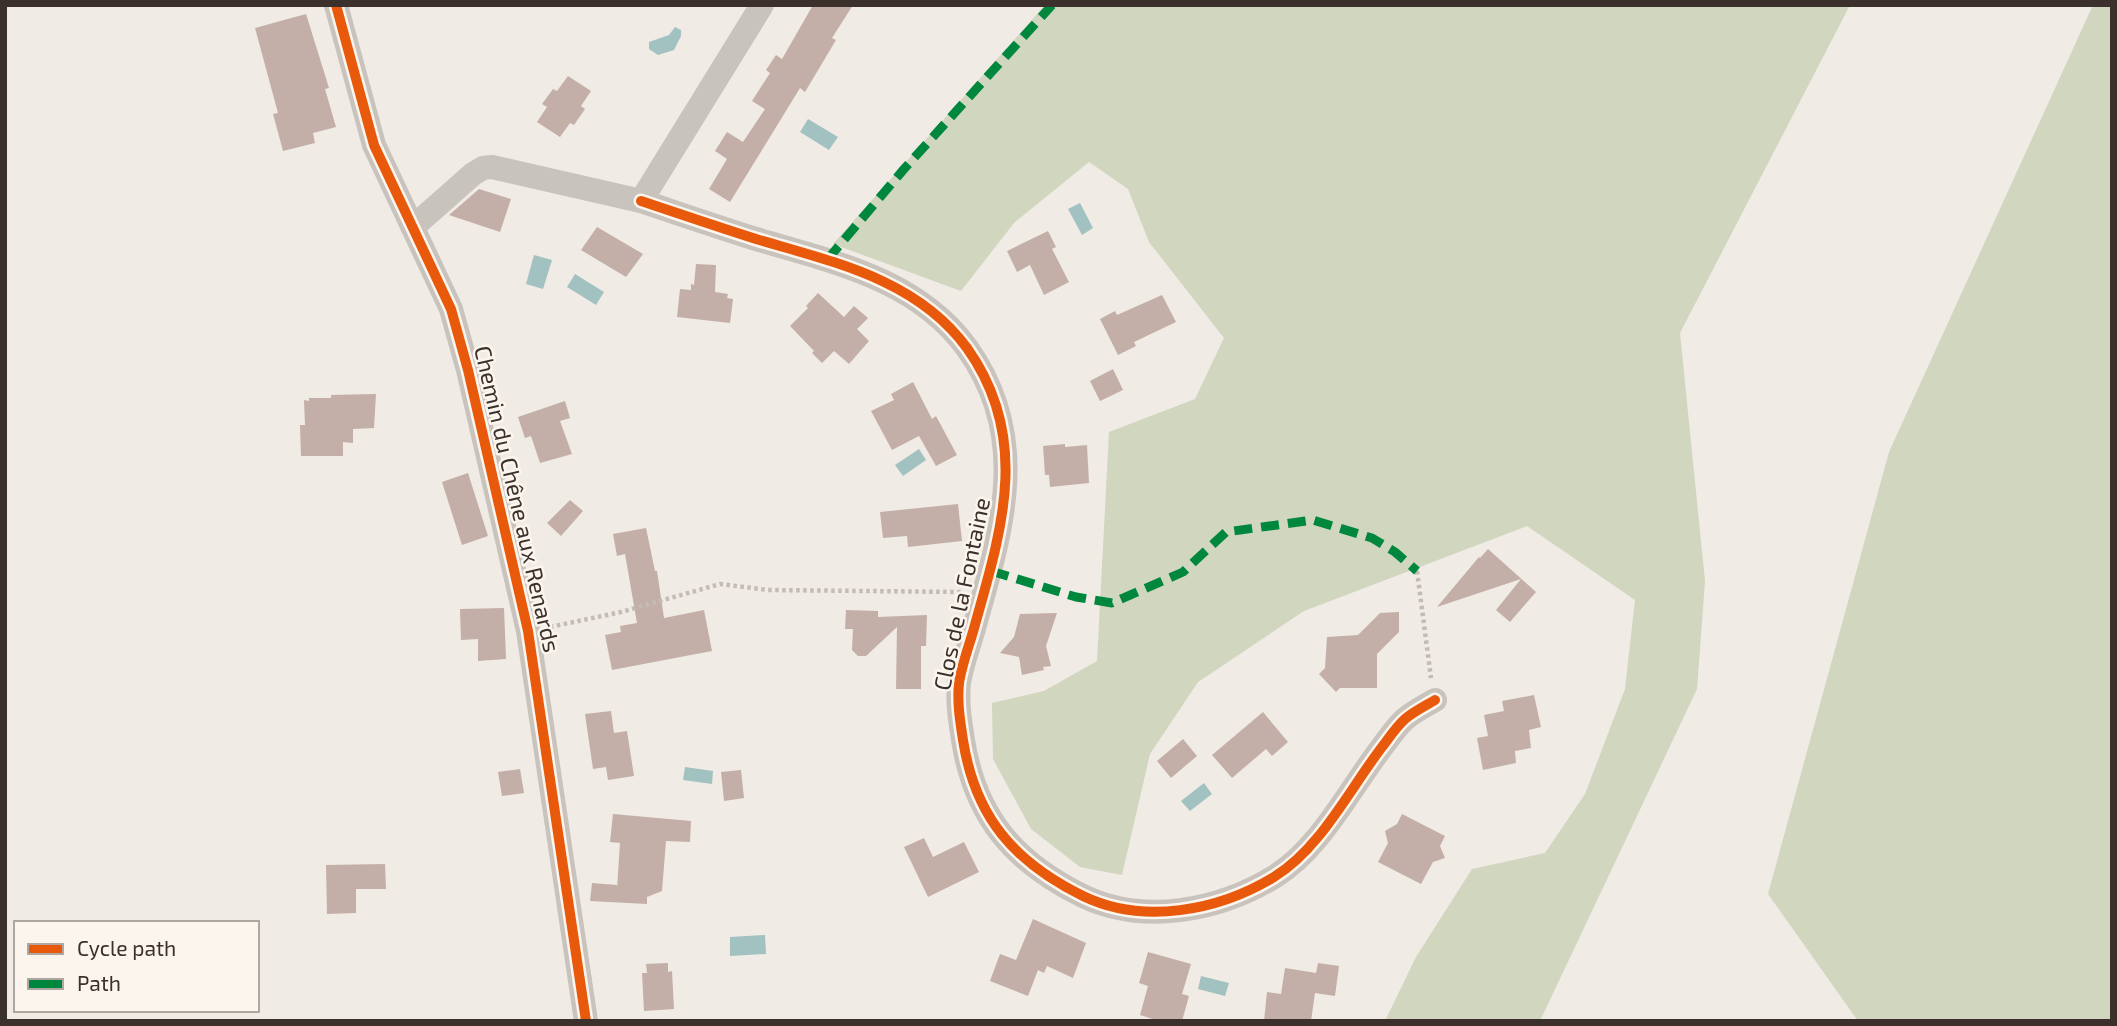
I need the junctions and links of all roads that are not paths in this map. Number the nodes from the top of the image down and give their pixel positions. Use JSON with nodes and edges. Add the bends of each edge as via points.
{"nodes":[{"id":1,"x":336,"y":5,"type":"edge"},
{"id":2,"x":762,"y":5,"type":"edge"},
{"id":3,"x":641,"y":201,"type":"junction"},
{"id":4,"x":413,"y":227,"type":"junction"},
{"id":5,"x":1435,"y":700,"type":"road end"},
{"id":6,"x":586,"y":1021,"type":"edge"}],
"edges":[{"from":1,"to":4,"type":"street","name":"Chemin du Chêne aux Renards","via":[[374,145]]},
{"from":2,"to":3,"type":"street"},
{"from":3,"to":4,"type":"street","name":"Clos de la Fontaine","via":[[483,168]]},
{"from":3,"to":5,"type":"street","name":"Clos de la Fontaine","via":[[883,280],[916,299],[967,348],[996,402],[1003,427],[1006,497],[959,682],[958,712],[966,760],[984,810],[1011,847],[1052,880],[1093,901],[1140,911],[1180,911],[1218,903],[1276,876],[1308,850],[1404,719]]},
{"from":4,"to":6,"type":"street","name":"Chemin du Chêne aux Renards","via":[[451,309],[528,631]]}]}
